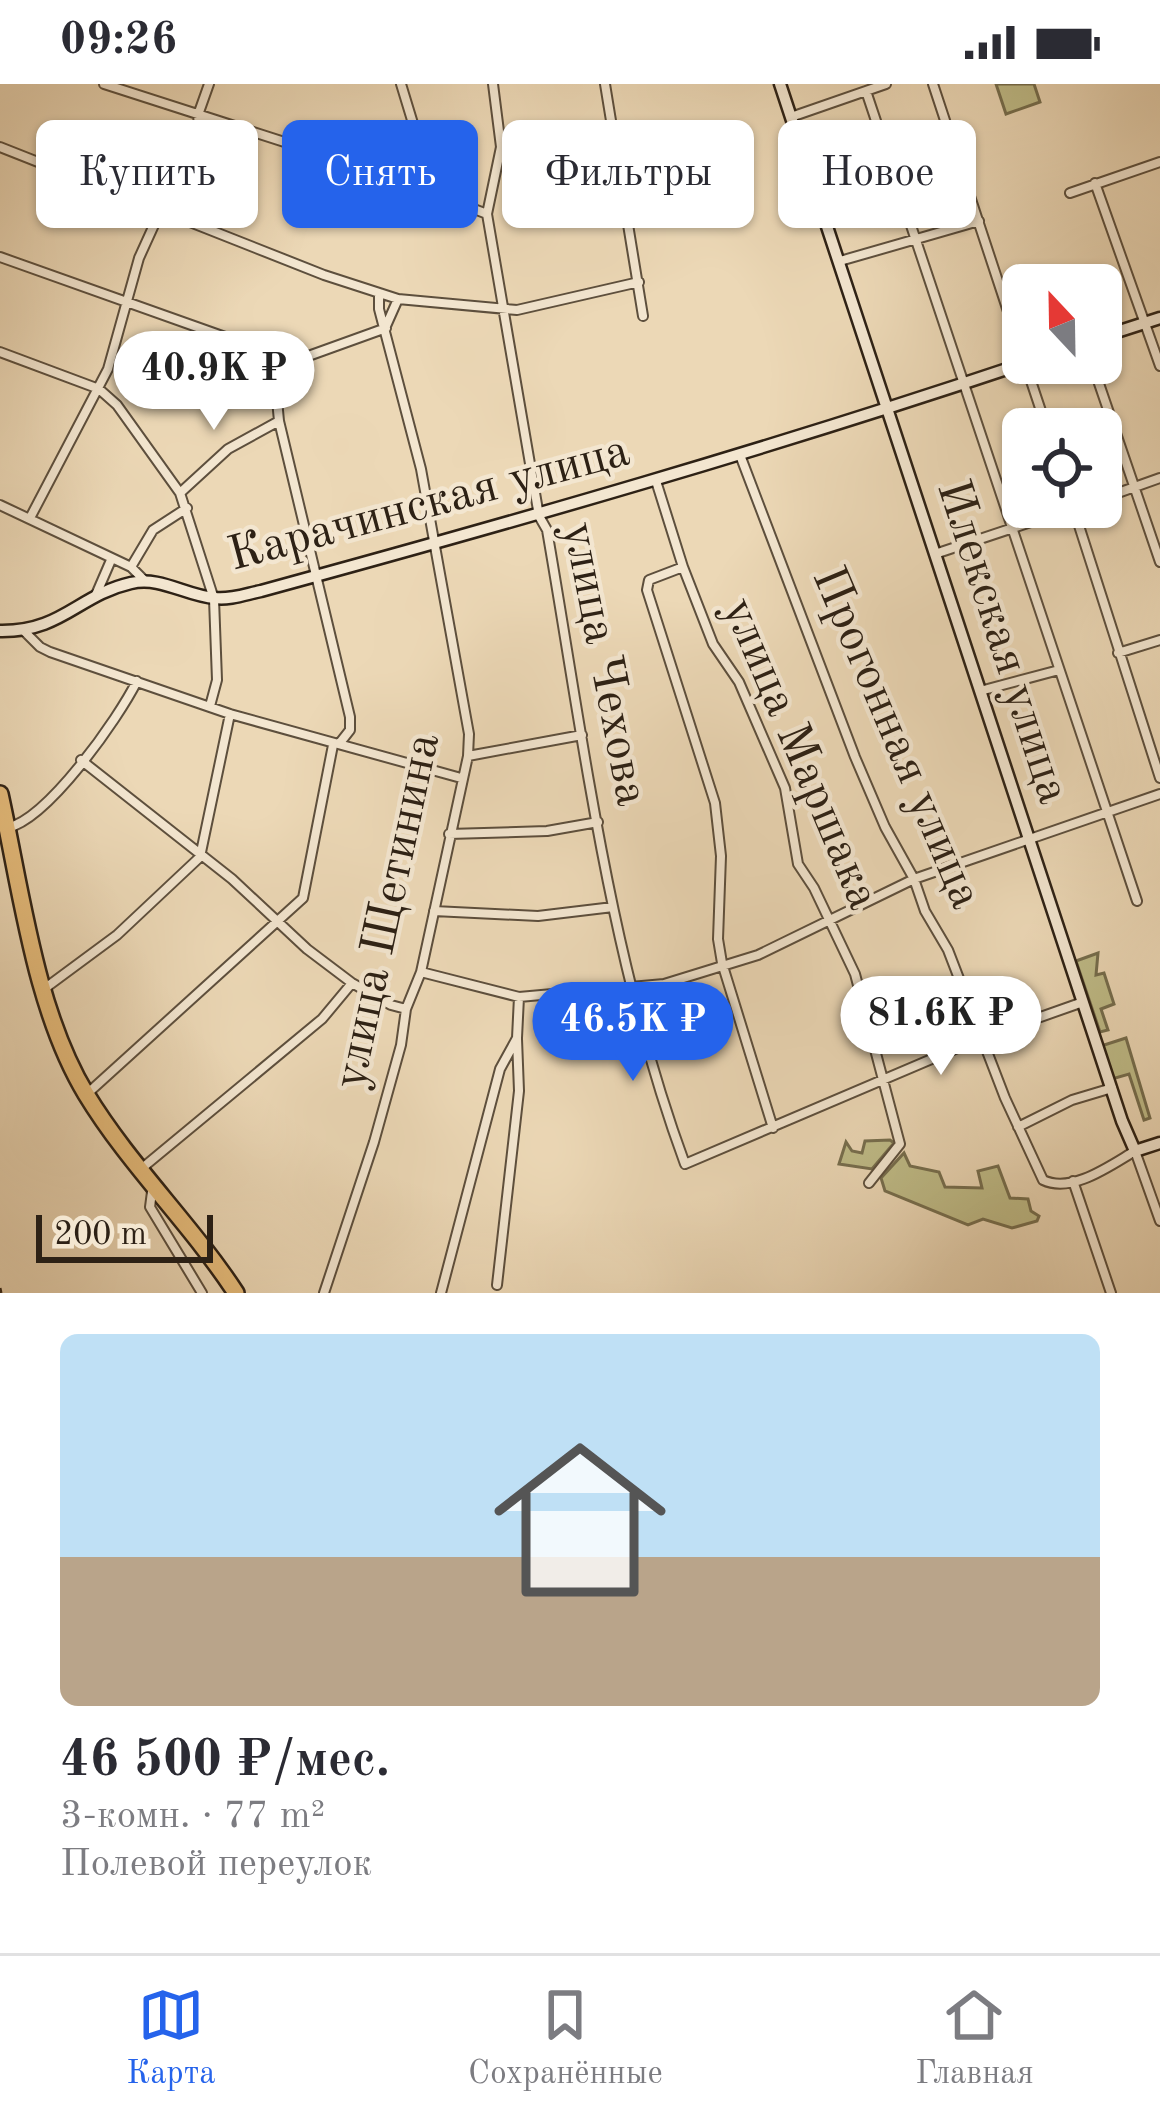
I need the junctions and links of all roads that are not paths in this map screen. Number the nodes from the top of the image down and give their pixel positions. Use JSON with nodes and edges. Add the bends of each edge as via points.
{"nodes":[{"id":1,"x":104,"y":84,"type":"edge"},
{"id":2,"x":209,"y":84,"type":"edge"},
{"id":3,"x":401,"y":84,"type":"edge"},
{"id":4,"x":493,"y":84,"type":"edge"},
{"id":5,"x":604,"y":84,"type":"edge"},
{"id":6,"x":780,"y":84,"type":"edge"},
{"id":7,"x":886,"y":84,"type":"edge"},
{"id":8,"x":933,"y":84,"type":"edge"},
{"id":9,"x":866,"y":91,"type":"junction"},
{"id":10,"x":198,"y":115,"type":"junction"},
{"id":11,"x":791,"y":116,"type":"junction"},
{"id":12,"x":198,"y":120,"type":"edge"},
{"id":13,"x":412,"y":120,"type":"edge"},
{"id":14,"x":282,"y":142,"type":"edge"},
{"id":15,"x":0,"y":147,"type":"edge"},
{"id":16,"x":36,"y":161,"type":"edge"},
{"id":17,"x":1160,"y":162,"type":"edge"},
{"id":18,"x":1095,"y":183,"type":"junction"},
{"id":19,"x":1070,"y":193,"type":"dead end"},
{"id":20,"x":478,"y":211,"type":"edge"},
{"id":21,"x":487,"y":214,"type":"junction"},
{"id":22,"x":979,"y":220,"type":"junction"},
{"id":23,"x":153,"y":228,"type":"edge"},
{"id":24,"x":209,"y":228,"type":"edge"},
{"id":25,"x":916,"y":238,"type":"junction"},
{"id":26,"x":0,"y":257,"type":"edge"},
{"id":27,"x":840,"y":261,"type":"junction"},
{"id":28,"x":639,"y":282,"type":"junction"},
{"id":29,"x":1002,"y":292,"type":"edge"},
{"id":30,"x":379,"y":293,"type":"junction"},
{"id":31,"x":398,"y":299,"type":"junction"},
{"id":32,"x":129,"y":306,"type":"junction"},
{"id":33,"x":502,"y":308,"type":"junction"},
{"id":34,"x":643,"y":316,"type":"dead end"},
{"id":35,"x":1160,"y":318,"type":"edge"},
{"id":36,"x":1144,"y":323,"type":"junction"},
{"id":37,"x":386,"y":328,"type":"junction"},
{"id":38,"x":1122,"y":331,"type":"edge"},
{"id":39,"x":0,"y":352,"type":"edge"},
{"id":40,"x":1160,"y":366,"type":"edge"},
{"id":41,"x":274,"y":368,"type":"junction"},
{"id":42,"x":1002,"y":369,"type":"edge"},
{"id":43,"x":963,"y":384,"type":"junction"},
{"id":44,"x":1099,"y":384,"type":"edge"},
{"id":45,"x":99,"y":389,"type":"junction"},
{"id":46,"x":888,"y":410,"type":"junction"},
{"id":47,"x":279,"y":422,"type":"junction"},
{"id":48,"x":740,"y":455,"type":"junction"},
{"id":49,"x":1160,"y":478,"type":"edge"},
{"id":50,"x":656,"y":481,"type":"junction"},
{"id":51,"x":1132,"y":488,"type":"junction"},
{"id":52,"x":1122,"y":492,"type":"edge"},
{"id":53,"x":180,"y":493,"type":"junction"},
{"id":54,"x":1002,"y":496,"type":"edge"},
{"id":55,"x":0,"y":505,"type":"edge"},
{"id":56,"x":187,"y":508,"type":"junction"},
{"id":57,"x":538,"y":516,"type":"junction"},
{"id":58,"x":30,"y":518,"type":"junction"},
{"id":59,"x":1013,"y":528,"type":"joint"},
{"id":60,"x":1081,"y":528,"type":"edge"},
{"id":61,"x":434,"y":545,"type":"junction"},
{"id":62,"x":935,"y":554,"type":"junction"},
{"id":63,"x":111,"y":560,"type":"junction"},
{"id":64,"x":1160,"y":562,"type":"edge"},
{"id":65,"x":131,"y":567,"type":"junction"},
{"id":66,"x":683,"y":567,"type":"junction"},
{"id":67,"x":318,"y":575,"type":"junction"},
{"id":68,"x":145,"y":581,"type":"junction"},
{"id":69,"x":95,"y":598,"type":"junction"},
{"id":70,"x":214,"y":598,"type":"junction"},
{"id":71,"x":0,"y":632,"type":"edge"},
{"id":72,"x":26,"y":632,"type":"junction"},
{"id":73,"x":1160,"y":640,"type":"edge"},
{"id":74,"x":1118,"y":653,"type":"junction"},
{"id":75,"x":1059,"y":670,"type":"junction"},
{"id":76,"x":136,"y":681,"type":"junction"},
{"id":77,"x":980,"y":692,"type":"junction"},
{"id":78,"x":210,"y":706,"type":"junction"},
{"id":79,"x":230,"y":714,"type":"junction"},
{"id":80,"x":350,"y":730,"type":"junction"},
{"id":81,"x":582,"y":735,"type":"junction"},
{"id":82,"x":336,"y":745,"type":"junction"},
{"id":83,"x":356,"y":750,"type":"junction"},
{"id":84,"x":468,"y":756,"type":"junction"},
{"id":85,"x":81,"y":760,"type":"junction"},
{"id":86,"x":461,"y":778,"type":"junction"},
{"id":87,"x":1160,"y":778,"type":"edge"},
{"id":88,"x":0,"y":794,"type":"edge"},
{"id":89,"x":1160,"y":794,"type":"edge"},
{"id":90,"x":1106,"y":812,"type":"junction"},
{"id":91,"x":598,"y":822,"type":"junction"},
{"id":92,"x":8,"y":828,"type":"junction"},
{"id":93,"x":449,"y":834,"type":"junction"},
{"id":94,"x":1028,"y":838,"type":"junction"},
{"id":95,"x":200,"y":857,"type":"junction"},
{"id":96,"x":914,"y":879,"type":"junction"},
{"id":97,"x":1137,"y":902,"type":"dead end"},
{"id":98,"x":613,"y":907,"type":"junction"},
{"id":99,"x":434,"y":911,"type":"junction"},
{"id":100,"x":829,"y":918,"type":"junction"},
{"id":101,"x":279,"y":920,"type":"junction"},
{"id":102,"x":722,"y":963,"type":"junction"},
{"id":103,"x":421,"y":972,"type":"junction"},
{"id":104,"x":627,"y":974,"type":"junction"},
{"id":105,"x":352,"y":983,"type":"junction"},
{"id":106,"x":643,"y":987,"type":"junction"},
{"id":107,"x":630,"y":988,"type":"junction"},
{"id":108,"x":44,"y":989,"type":"junction"},
{"id":109,"x":519,"y":997,"type":"junction"},
{"id":110,"x":1083,"y":1002,"type":"junction"},
{"id":111,"x":406,"y":1009,"type":"junction"},
{"id":112,"x":518,"y":1038,"type":"junction"},
{"id":113,"x":981,"y":1038,"type":"junction"},
{"id":114,"x":885,"y":1078,"type":"junction"},
{"id":115,"x":1112,"y":1088,"type":"junction"},
{"id":116,"x":86,"y":1094,"type":"junction"},
{"id":117,"x":1018,"y":1127,"type":"junction"},
{"id":118,"x":773,"y":1128,"type":"junction"},
{"id":119,"x":1160,"y":1143,"type":"edge"},
{"id":120,"x":1135,"y":1151,"type":"junction"},
{"id":121,"x":141,"y":1168,"type":"junction"},
{"id":122,"x":1073,"y":1181,"type":"junction"},
{"id":123,"x":153,"y":1184,"type":"junction"},
{"id":124,"x":869,"y":1184,"type":"dead end"},
{"id":125,"x":1160,"y":1221,"type":"edge"},
{"id":126,"x":497,"y":1285,"type":"dead end"},
{"id":127,"x":202,"y":1293,"type":"edge"},
{"id":128,"x":236,"y":1293,"type":"edge"},
{"id":129,"x":324,"y":1293,"type":"edge"},
{"id":130,"x":441,"y":1293,"type":"edge"},
{"id":131,"x":1111,"y":1293,"type":"edge"}],
"edges":[{"from":1,"to":10,"type":"street"},
{"from":2,"to":10,"type":"street"},
{"from":3,"to":13,"type":"street"},
{"from":4,"to":21,"type":"street","name":"улица Чехова","via":[[501,148]]},
{"from":5,"to":28,"type":"street"},
{"from":6,"to":11,"type":"street","name":"Илекская улица"},
{"from":7,"to":9,"type":"street"},
{"from":8,"to":22,"type":"street"},
{"from":9,"to":11,"type":"street"},
{"from":9,"to":25,"type":"street"},
{"from":10,"to":12,"type":"street"},
{"from":10,"to":14,"type":"street"},
{"from":11,"to":27,"type":"street","name":"Илекская улица"},
{"from":15,"to":16,"type":"street"},
{"from":17,"to":18,"type":"street"},
{"from":18,"to":19,"type":"street"},
{"from":18,"to":36,"type":"street"},
{"from":20,"to":21,"type":"street"},
{"from":21,"to":33,"type":"street","name":"улица Чехова"},
{"from":22,"to":25,"type":"street"},
{"from":22,"to":29,"type":"street"},
{"from":23,"to":32,"type":"street"},
{"from":24,"to":30,"type":"street"},
{"from":25,"to":27,"type":"street"},
{"from":25,"to":43,"type":"street"},
{"from":26,"to":32,"type":"street"},
{"from":27,"to":46,"type":"street","name":"Илекская улица"},
{"from":28,"to":33,"type":"street"},
{"from":28,"to":34,"type":"street"},
{"from":30,"to":31,"type":"street"},
{"from":30,"to":37,"type":"street","name":"улица Щетинина"},
{"from":31,"to":33,"type":"street"},
{"from":31,"to":37,"type":"street"},
{"from":32,"to":41,"type":"street","via":[[242,343]]},
{"from":32,"to":45,"type":"street"},
{"from":33,"to":57,"type":"street","name":"улица Чехова"},
{"from":35,"to":36,"type":"street"},
{"from":36,"to":38,"type":"street"},
{"from":36,"to":40,"type":"street"},
{"from":37,"to":41,"type":"street"},
{"from":37,"to":61,"type":"street","name":"улица Щетинина"},
{"from":39,"to":45,"type":"street"},
{"from":41,"to":47,"type":"street"},
{"from":42,"to":43,"type":"street","name":"Карачинская улица"},
{"from":43,"to":46,"type":"street","name":"Карачинская улица"},
{"from":43,"to":54,"type":"street"},
{"from":44,"to":51,"type":"street"},
{"from":45,"to":53,"type":"street"},
{"from":45,"to":58,"type":"street"},
{"from":46,"to":48,"type":"street","name":"Карачинская улица"},
{"from":46,"to":62,"type":"street","name":"Илекская улица"},
{"from":47,"to":53,"type":"street","via":[[228,449]]},
{"from":47,"to":67,"type":"street"},
{"from":48,"to":50,"type":"street","name":"Карачинская улица"},
{"from":48,"to":96,"type":"street","name":"Прогонная улица","via":[[855,757]]},
{"from":49,"to":51,"type":"street"},
{"from":50,"to":57,"type":"street","name":"Карачинская улица"},
{"from":50,"to":66,"type":"street","name":"улица Маршака"},
{"from":51,"to":52,"type":"street"},
{"from":51,"to":64,"type":"street"},
{"from":53,"to":56,"type":"street"},
{"from":55,"to":58,"type":"street"},
{"from":56,"to":65,"type":"street","via":[[153,530]]},
{"from":56,"to":70,"type":"street"},
{"from":57,"to":61,"type":"street","name":"Карачинская улица"},
{"from":57,"to":81,"type":"street","name":"улица Чехова","via":[[547,530]]},
{"from":58,"to":63,"type":"street"},
{"from":59,"to":62,"type":"street"},
{"from":59,"to":75,"type":"street"},
{"from":60,"to":74,"type":"street"},
{"from":61,"to":67,"type":"street","name":"Карачинская улица"},
{"from":61,"to":84,"type":"street","name":"улица Щетинина"},
{"from":62,"to":77,"type":"street","name":"Илекская улица"},
{"from":63,"to":65,"type":"street"},
{"from":63,"to":69,"type":"street"},
{"from":65,"to":68,"type":"street"},
{"from":66,"to":100,"type":"street","name":"улица Маршака","via":[[785,788],[799,864]]},
{"from":66,"to":102,"type":"street","via":[[649,580],[647,590],[715,803]]},
{"from":67,"to":70,"type":"street","name":"Карачинская улица"},
{"from":67,"to":80,"type":"street"},
{"from":68,"to":69,"type":"street"},
{"from":68,"to":70,"type":"street","name":"Карачинская улица"},
{"from":69,"to":72,"type":"street"},
{"from":70,"to":78,"type":"street","via":[[217,680]]},
{"from":71,"to":72,"type":"street"},
{"from":72,"to":76,"type":"street","via":[[50,652]]},
{"from":73,"to":74,"type":"street"},
{"from":74,"to":87,"type":"street"},
{"from":75,"to":77,"type":"street"},
{"from":75,"to":90,"type":"street"},
{"from":76,"to":78,"type":"street"},
{"from":76,"to":85,"type":"street"},
{"from":77,"to":94,"type":"street","name":"Илекская улица"},
{"from":78,"to":79,"type":"street"},
{"from":79,"to":82,"type":"street"},
{"from":79,"to":95,"type":"street"},
{"from":80,"to":82,"type":"street"},
{"from":80,"to":83,"type":"street"},
{"from":81,"to":84,"type":"street"},
{"from":81,"to":91,"type":"street","name":"улица Чехова"},
{"from":82,"to":83,"type":"street"},
{"from":82,"to":101,"type":"street","via":[[303,898]]},
{"from":83,"to":86,"type":"street"},
{"from":84,"to":86,"type":"street","name":"улица Щетинина"},
{"from":85,"to":92,"type":"street","via":[[36,814]]},
{"from":85,"to":95,"type":"street"},
{"from":86,"to":93,"type":"street","name":"улица Щетинина"},
{"from":88,"to":92,"type":"highway"},
{"from":89,"to":90,"type":"street"},
{"from":90,"to":94,"type":"street"},
{"from":90,"to":97,"type":"street"},
{"from":91,"to":93,"type":"street"},
{"from":91,"to":98,"type":"street","name":"улица Чехова"},
{"from":92,"to":108,"type":"highway"},
{"from":93,"to":99,"type":"street","name":"улица Щетинина"},
{"from":94,"to":96,"type":"street"},
{"from":94,"to":110,"type":"street","name":"Илекская улица"},
{"from":95,"to":101,"type":"street"},
{"from":95,"to":108,"type":"street"},
{"from":96,"to":100,"type":"street"},
{"from":96,"to":113,"type":"street","name":"Прогонная улица"},
{"from":98,"to":99,"type":"street","via":[[538,916]]},
{"from":98,"to":104,"type":"street","name":"улица Чехова"},
{"from":99,"to":103,"type":"street","name":"улица Щетинина"},
{"from":100,"to":102,"type":"street","via":[[758,955]]},
{"from":100,"to":114,"type":"street","name":"улица Маршака","via":[[855,974]]},
{"from":101,"to":105,"type":"street"},
{"from":101,"to":116,"type":"street"},
{"from":102,"to":106,"type":"street"},
{"from":102,"to":118,"type":"street"},
{"from":103,"to":109,"type":"street"},
{"from":103,"to":111,"type":"street","name":"улица Щетинина"},
{"from":104,"to":106,"type":"street"},
{"from":104,"to":107,"type":"street","name":"улица Чехова"},
{"from":105,"to":111,"type":"street"},
{"from":105,"to":121,"type":"street","via":[[322,1019]]},
{"from":106,"to":107,"type":"street"},
{"from":107,"to":109,"type":"street"},
{"from":107,"to":118,"type":"street","name":"улица Чехова","via":[[685,1164]]},
{"from":108,"to":116,"type":"highway"},
{"from":109,"to":112,"type":"street"},
{"from":110,"to":113,"type":"street"},
{"from":110,"to":115,"type":"street","name":"Илекская улица"},
{"from":111,"to":129,"type":"street","name":"улица Щетинина","via":[[374,1142]]},
{"from":112,"to":126,"type":"street"},
{"from":112,"to":130,"type":"street","via":[[500,1069]]},
{"from":113,"to":114,"type":"street"},
{"from":113,"to":117,"type":"street","name":"Прогонная улица"},
{"from":114,"to":118,"type":"street"},
{"from":114,"to":124,"type":"street","name":"улица Маршака","via":[[900,1144]]},
{"from":115,"to":117,"type":"street"},
{"from":115,"to":120,"type":"street","name":"Илекская улица"},
{"from":116,"to":121,"type":"highway"},
{"from":117,"to":122,"type":"street","name":"Прогонная улица","via":[[1043,1180]]},
{"from":119,"to":120,"type":"street"},
{"from":120,"to":122,"type":"street"},
{"from":120,"to":125,"type":"street","name":"Илекская улица"},
{"from":121,"to":123,"type":"highway"},
{"from":122,"to":131,"type":"street"},
{"from":123,"to":127,"type":"street","via":[[149,1207]]},
{"from":123,"to":128,"type":"highway"}]}
